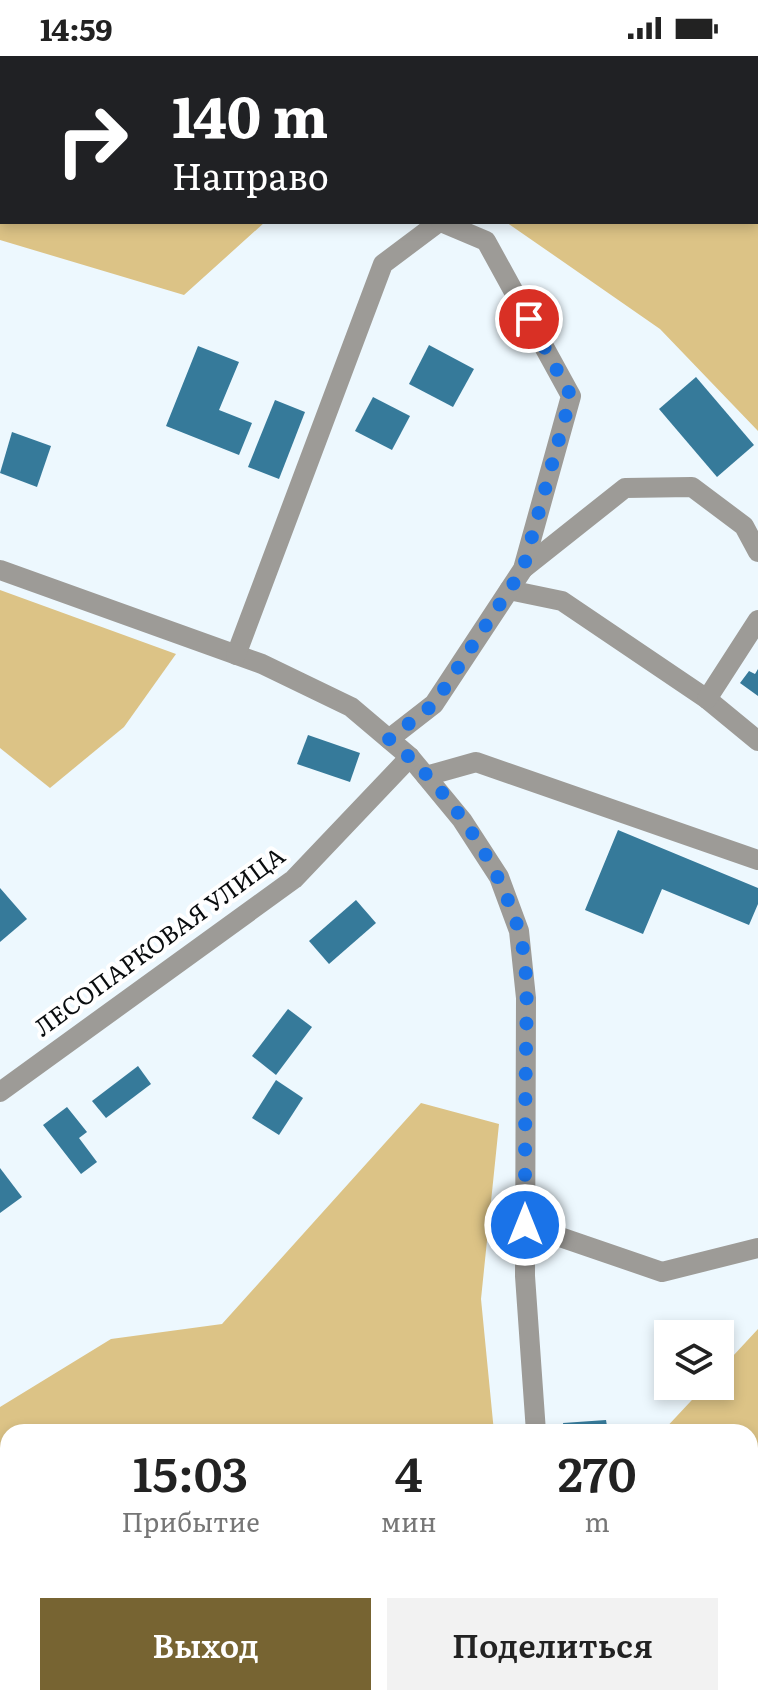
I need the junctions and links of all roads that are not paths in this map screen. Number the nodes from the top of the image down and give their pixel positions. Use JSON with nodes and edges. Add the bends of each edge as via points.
{"nodes":[{"id":1,"x":437,"y":224,"type":"edge"},
{"id":2,"x":445,"y":224,"type":"edge"},
{"id":3,"x":758,"y":552,"type":"edge"},
{"id":4,"x":523,"y":569,"type":"junction"},
{"id":5,"x":0,"y":570,"type":"edge"},
{"id":6,"x":509,"y":590,"type":"junction"},
{"id":7,"x":758,"y":620,"type":"edge"},
{"id":8,"x":236,"y":655,"type":"junction"},
{"id":9,"x":707,"y":699,"type":"junction"},
{"id":10,"x":389,"y":739,"type":"junction"},
{"id":11,"x":758,"y":741,"type":"edge"},
{"id":12,"x":410,"y":757,"type":"junction"},
{"id":13,"x":426,"y":776,"type":"junction"},
{"id":14,"x":758,"y":860,"type":"edge"},
{"id":15,"x":0,"y":1092,"type":"edge"},
{"id":16,"x":525,"y":1225,"type":"junction"},
{"id":17,"x":758,"y":1248,"type":"edge"},
{"id":18,"x":536,"y":1424,"type":"edge"}],
"edges":[{"from":1,"to":8,"type":"street","via":[[383,264]]},
{"from":2,"to":4,"type":"street","via":[[486,241],[571,396]]},
{"from":3,"to":4,"type":"street","via":[[744,526],[692,487],[625,488]]},
{"from":4,"to":6,"type":"street"},
{"from":5,"to":8,"type":"street"},
{"from":6,"to":9,"type":"street","via":[[562,601]]},
{"from":6,"to":10,"type":"street","via":[[434,704]]},
{"from":7,"to":9,"type":"street"},
{"from":8,"to":10,"type":"street","via":[[351,707]]},
{"from":9,"to":11,"type":"street"},
{"from":10,"to":12,"type":"street"},
{"from":12,"to":13,"type":"street"},
{"from":12,"to":15,"type":"street","name":"ЛЕСОПАРКОВАЯ УЛИЦА","via":[[294,879]]},
{"from":13,"to":14,"type":"street","via":[[476,762]]},
{"from":13,"to":16,"type":"street","via":[[499,877],[519,931],[526,998]]},
{"from":16,"to":17,"type":"street","via":[[662,1272]]},
{"from":16,"to":18,"type":"street"}]}
